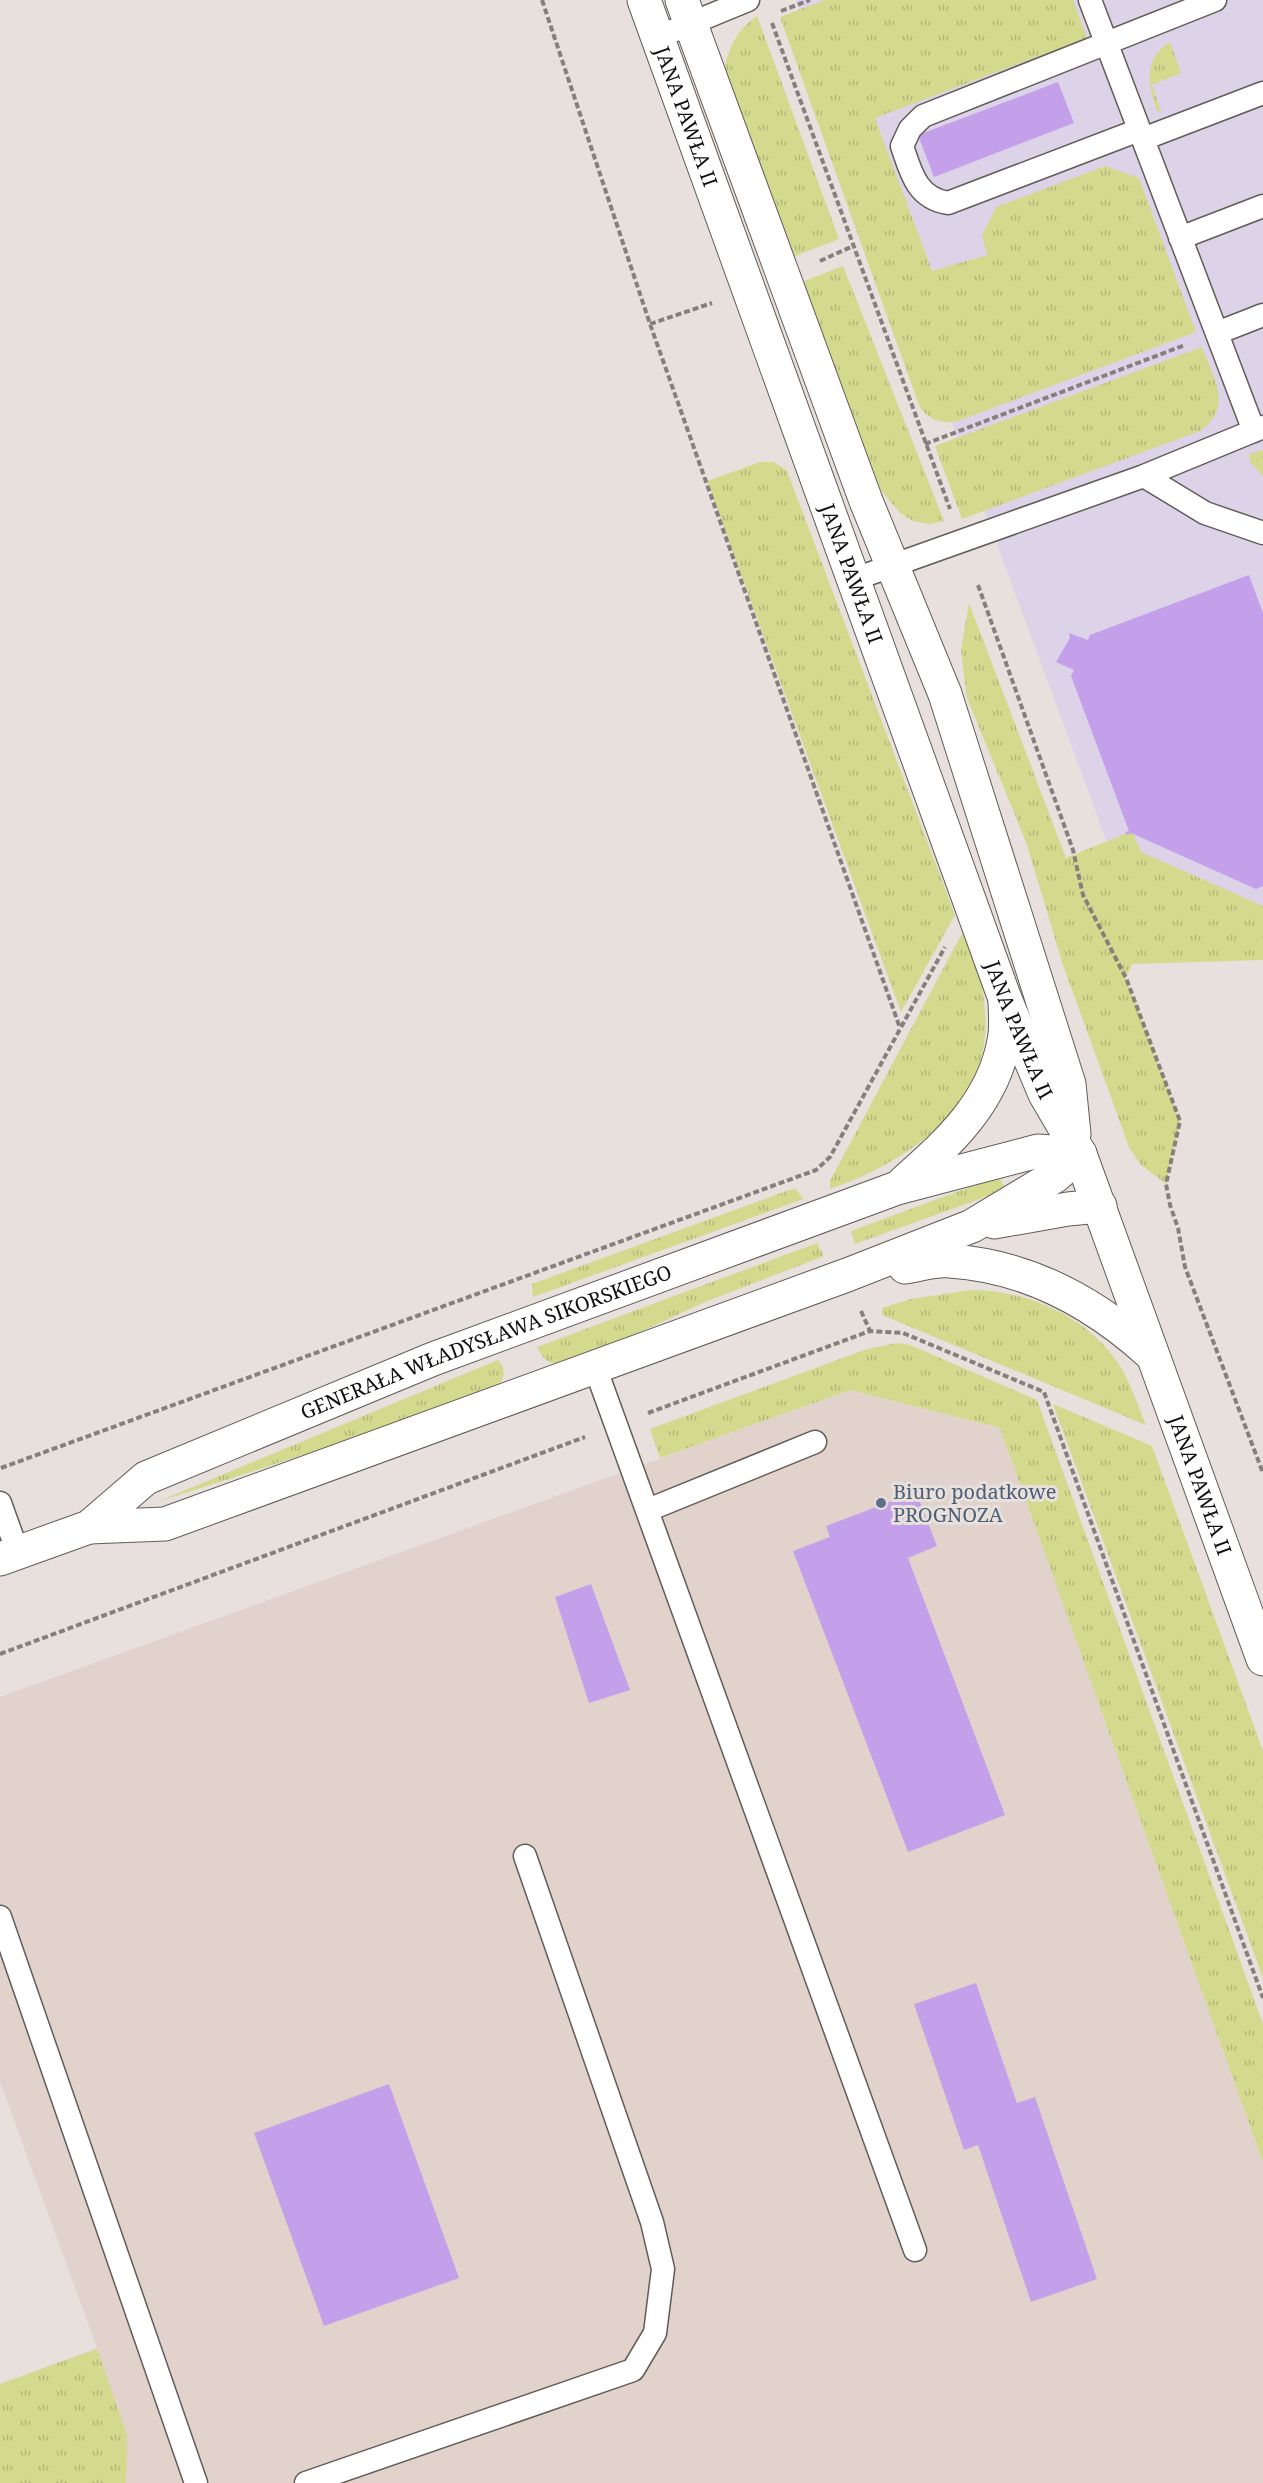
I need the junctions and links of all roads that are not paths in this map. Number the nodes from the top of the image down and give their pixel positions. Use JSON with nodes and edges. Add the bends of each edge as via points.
{"nodes":[{"id":1,"x":644,"y":0,"type":"edge"},
{"id":2,"x":748,"y":0,"type":"edge"},
{"id":3,"x":1090,"y":0,"type":"edge"},
{"id":4,"x":1215,"y":0,"type":"edge"},
{"id":5,"x":687,"y":11,"type":"edge"},
{"id":6,"x":658,"y":37,"type":"junction"},
{"id":7,"x":1105,"y":42,"type":"junction"},
{"id":8,"x":1263,"y":93,"type":"edge"},
{"id":9,"x":1141,"y":135,"type":"junction"},
{"id":10,"x":1263,"y":206,"type":"edge"},
{"id":11,"x":1180,"y":238,"type":"junction"},
{"id":12,"x":1263,"y":315,"type":"edge"},
{"id":13,"x":1217,"y":333,"type":"junction"},
{"id":14,"x":1258,"y":429,"type":"edge"},
{"id":15,"x":1144,"y":476,"type":"junction"},
{"id":16,"x":1263,"y":534,"type":"edge"},
{"id":17,"x":891,"y":566,"type":"junction"},
{"id":18,"x":852,"y":580,"type":"junction"},
{"id":19,"x":1005,"y":999,"type":"junction"},
{"id":20,"x":1077,"y":1148,"type":"junction"},
{"id":21,"x":897,"y":1188,"type":"junction"},
{"id":22,"x":1100,"y":1206,"type":"junction"},
{"id":23,"x":972,"y":1226,"type":"junction"},
{"id":24,"x":847,"y":1275,"type":"junction"},
{"id":25,"x":1151,"y":1354,"type":"junction"},
{"id":26,"x":595,"y":1367,"type":"junction"},
{"id":27,"x":815,"y":1442,"type":"dead end"},
{"id":28,"x":0,"y":1503,"type":"edge"},
{"id":29,"x":648,"y":1510,"type":"junction"},
{"id":30,"x":89,"y":1527,"type":"junction"},
{"id":31,"x":9,"y":1556,"type":"edge"},
{"id":32,"x":1263,"y":1659,"type":"edge"},
{"id":33,"x":525,"y":1856,"type":"dead end"},
{"id":34,"x":0,"y":1917,"type":"edge"},
{"id":35,"x":915,"y":2250,"type":"dead end"},
{"id":36,"x":196,"y":2483,"type":"edge"},
{"id":37,"x":306,"y":2483,"type":"edge"}],
"edges":[{"from":1,"to":6,"type":"main road","name":"JANA PAWŁA II"},
{"from":2,"to":5,"type":"lane"},
{"from":3,"to":7,"type":"lane"},
{"from":4,"to":7,"type":"lane"},
{"from":5,"to":6,"type":"lane"},
{"from":5,"to":17,"type":"main road","name":"JANA PAWŁA II"},
{"from":6,"to":18,"type":"main road","name":"JANA PAWŁA II"},
{"from":7,"to":9,"type":"lane"},
{"from":7,"to":9,"type":"lane","via":[[923,116],[910,129],[903,146],[914,179],[934,201],[948,203]]},
{"from":8,"to":9,"type":"lane"},
{"from":9,"to":11,"type":"lane"},
{"from":10,"to":11,"type":"lane"},
{"from":11,"to":13,"type":"lane"},
{"from":12,"to":13,"type":"lane"},
{"from":13,"to":14,"type":"lane"},
{"from":14,"to":15,"type":"lane"},
{"from":15,"to":16,"type":"lane","via":[[1205,513]]},
{"from":15,"to":17,"type":"lane"},
{"from":17,"to":18,"type":"lane"},
{"from":17,"to":20,"type":"main road","name":"JANA PAWŁA II","via":[[945,694],[972,772],[1069,1084]]},
{"from":18,"to":19,"type":"main road","name":"JANA PAWŁA II"},
{"from":19,"to":20,"type":"main road","name":"JANA PAWŁA II","via":[[1046,1094]]},
{"from":19,"to":21,"type":"main road","name":"GENERAŁA WŁADYSŁAWA SIKORSKIEGO","via":[[1005,1040],[994,1076],[978,1106],[951,1140]]},
{"from":20,"to":21,"type":"main road","name":"GENERAŁA WŁADYSŁAWA SIKORSKIEGO","via":[[1038,1151]]},
{"from":20,"to":22,"type":"main road","name":"JANA PAWŁA II"},
{"from":20,"to":23,"type":"main road","name":"GENERAŁA WŁADYSŁAWA SIKORSKIEGO","via":[[1055,1176]]},
{"from":21,"to":30,"type":"main road","name":"GENERAŁA WŁADYSŁAWA SIKORSKIEGO","via":[[433,1359],[214,1449],[146,1478]]},
{"from":22,"to":23,"type":"main road","name":"GENERAŁA WŁADYSŁAWA SIKORSKIEGO"},
{"from":22,"to":25,"type":"main road","name":"JANA PAWŁA II"},
{"from":23,"to":24,"type":"main road","name":"GENERAŁA WŁADYSŁAWA SIKORSKIEGO"},
{"from":24,"to":25,"type":"main road","name":"GENERAŁA WŁADYSŁAWA SIKORSKIEGO","via":[[949,1260],[1039,1280],[1101,1313]]},
{"from":24,"to":26,"type":"main road","name":"GENERAŁA WŁADYSŁAWA SIKORSKIEGO"},
{"from":25,"to":32,"type":"main road","name":"JANA PAWŁA II"},
{"from":26,"to":29,"type":"lane"},
{"from":26,"to":30,"type":"main road","name":"GENERAŁA WŁADYSŁAWA SIKORSKIEGO","via":[[165,1524]]},
{"from":27,"to":29,"type":"lane"},
{"from":28,"to":31,"type":"lane"},
{"from":29,"to":35,"type":"lane"},
{"from":30,"to":31,"type":"main road","name":"GENERAŁA WŁADYSŁAWA SIKORSKIEGO"},
{"from":33,"to":37,"type":"lane","via":[[652,2222],[663,2269],[655,2333],[633,2370]]},
{"from":34,"to":36,"type":"lane"}]}
